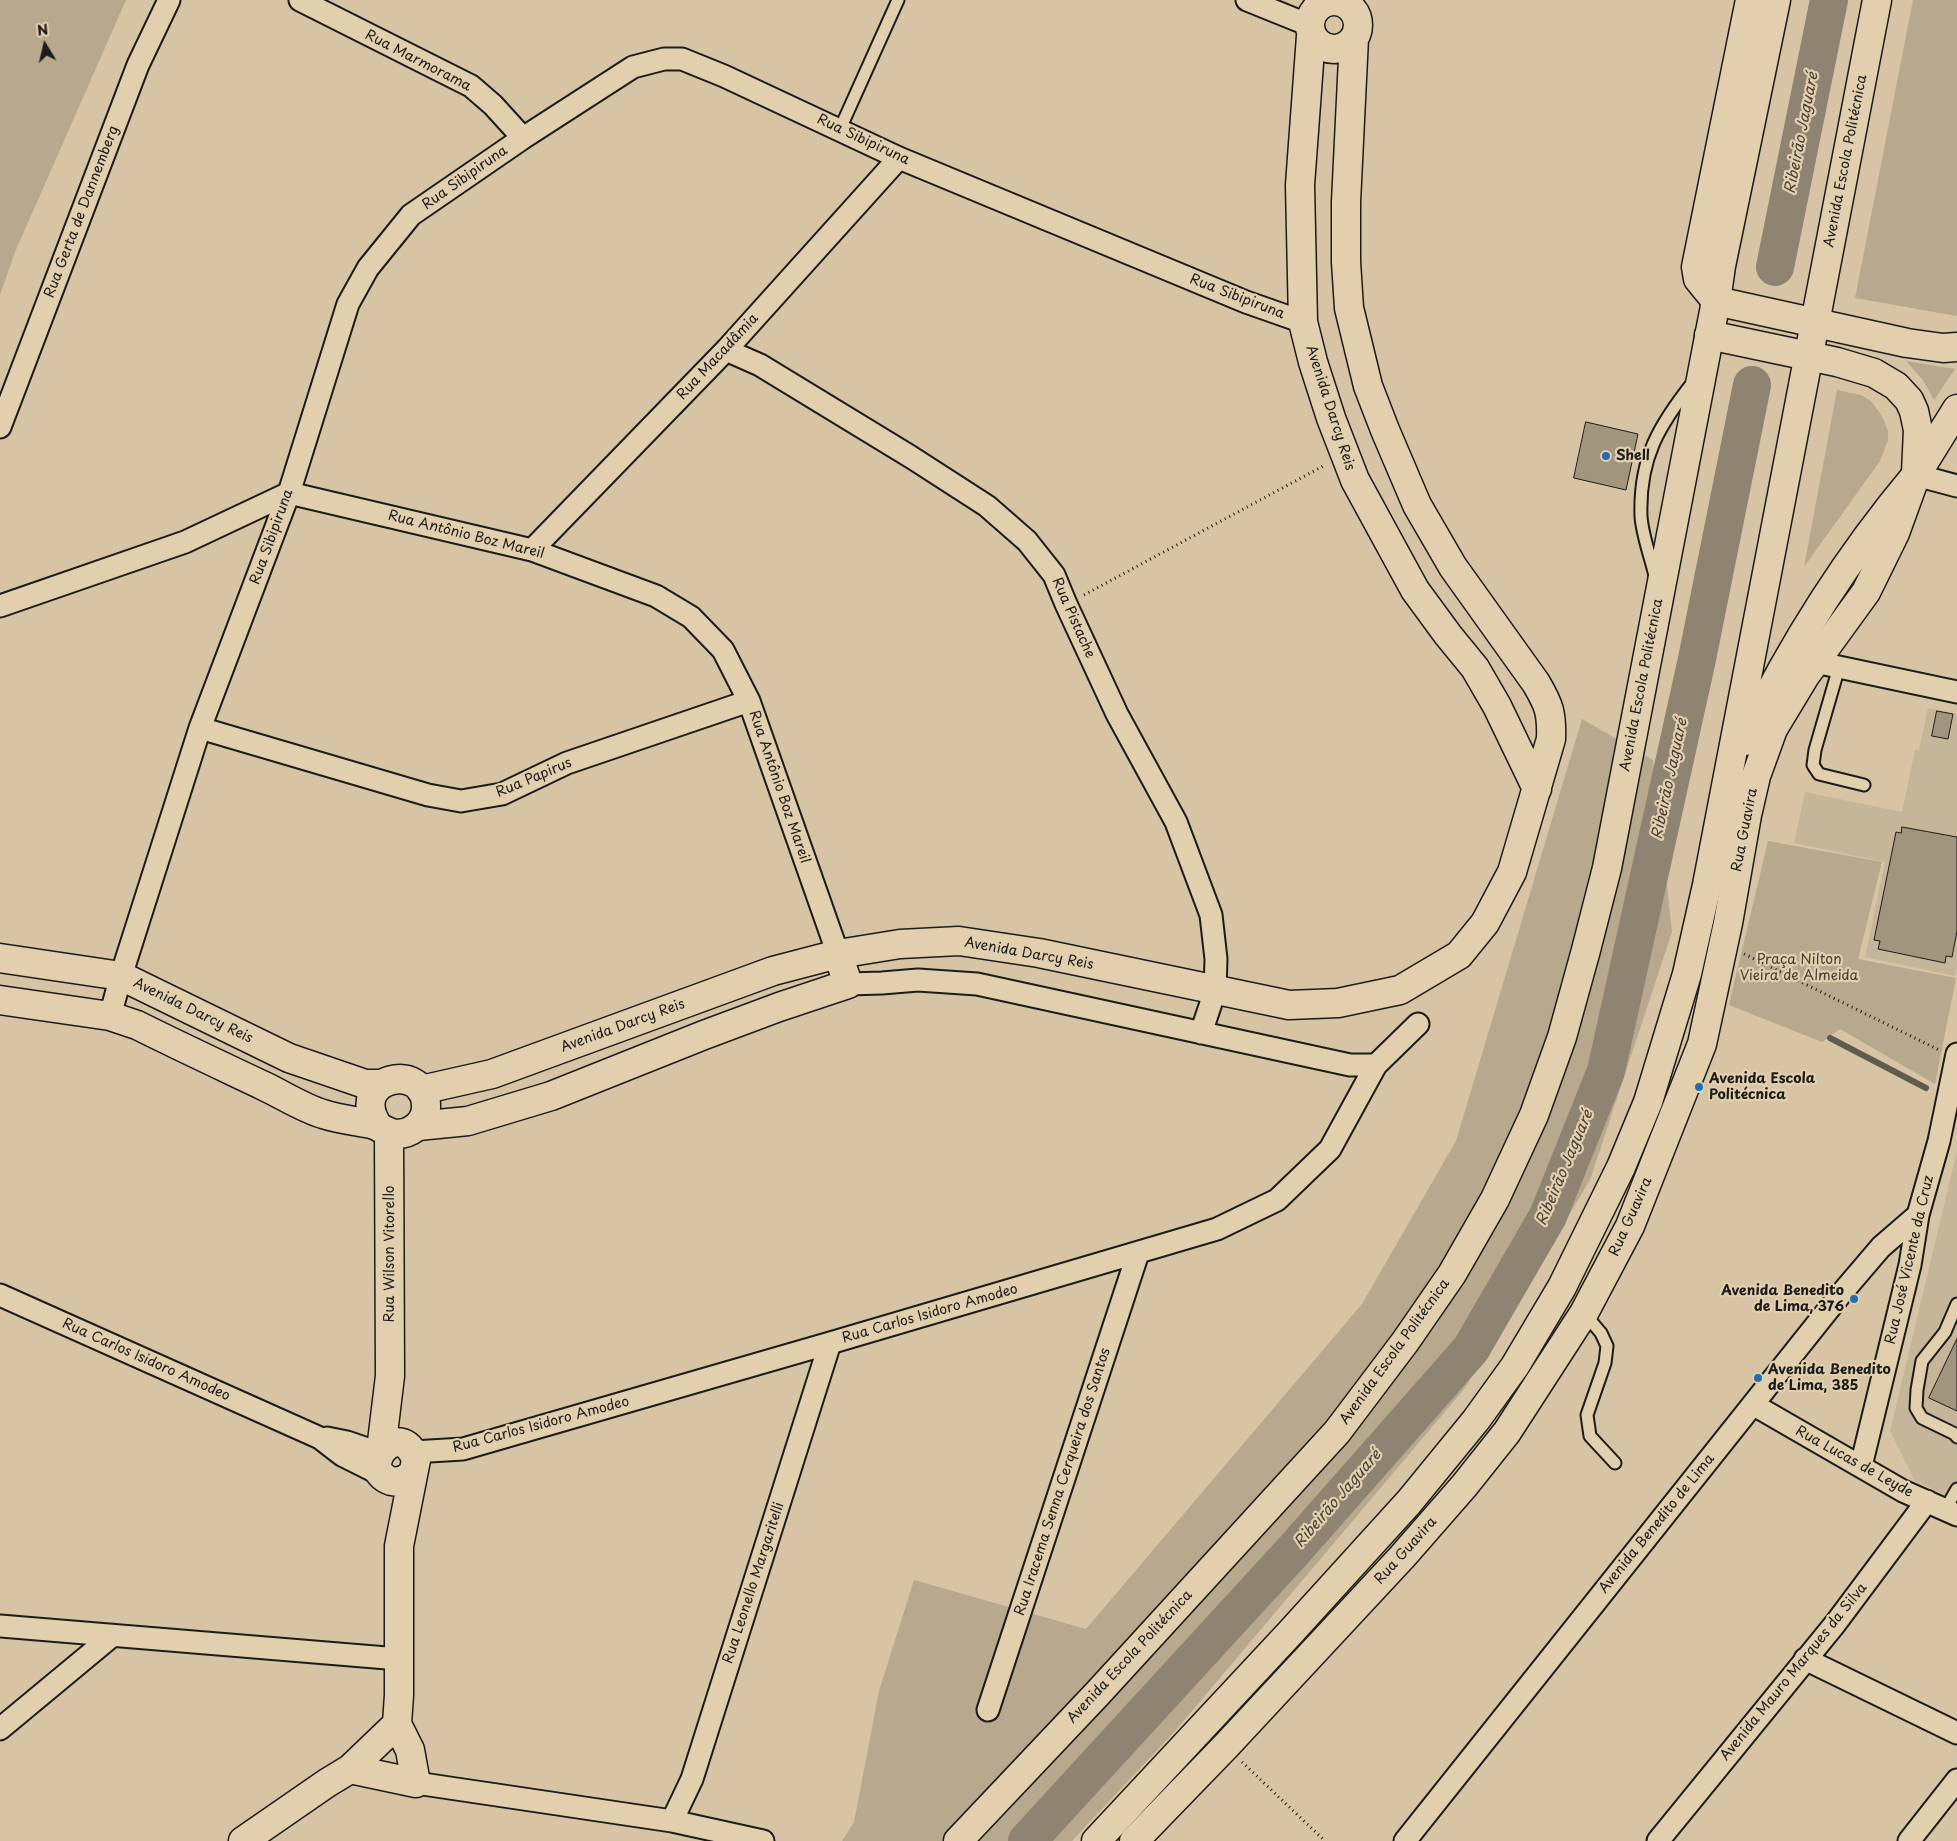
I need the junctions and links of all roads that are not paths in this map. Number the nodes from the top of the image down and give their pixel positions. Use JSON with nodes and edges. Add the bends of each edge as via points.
{"nodes":[{"id":1,"x":169,"y":0,"type":"edge"},
{"id":2,"x":300,"y":0,"type":"edge"},
{"id":3,"x":898,"y":0,"type":"edge"},
{"id":4,"x":1247,"y":0,"type":"edge"},
{"id":5,"x":1750,"y":0,"type":"edge"},
{"id":6,"x":1776,"y":0,"type":"edge"},
{"id":7,"x":1877,"y":0,"type":"edge"},
{"id":8,"x":1355,"y":17,"type":"edge"},
{"id":9,"x":1310,"y":31,"type":"junction"},
{"id":10,"x":840,"y":129,"type":"junction"},
{"id":11,"x":523,"y":138,"type":"junction"},
{"id":12,"x":899,"y":158,"type":"junction"},
{"id":13,"x":1716,"y":301,"type":"junction"},
{"id":14,"x":1303,"y":322,"type":"junction"},
{"id":15,"x":1815,"y":322,"type":"junction"},
{"id":16,"x":1709,"y":335,"type":"junction"},
{"id":17,"x":1957,"y":346,"type":"edge"},
{"id":18,"x":726,"y":350,"type":"junction"},
{"id":19,"x":1809,"y":355,"type":"junction"},
{"id":20,"x":1701,"y":372,"type":"junction"},
{"id":21,"x":1957,"y":408,"type":"edge"},
{"id":22,"x":0,"y":426,"type":"edge"},
{"id":23,"x":1916,"y":475,"type":"junction"},
{"id":24,"x":1957,"y":486,"type":"edge"},
{"id":25,"x":289,"y":493,"type":"junction"},
{"id":26,"x":532,"y":550,"type":"junction"},
{"id":27,"x":1659,"y":593,"type":"junction"},
{"id":28,"x":0,"y":606,"type":"edge"},
{"id":29,"x":1827,"y":665,"type":"junction"},
{"id":30,"x":1957,"y":692,"type":"edge"},
{"id":31,"x":749,"y":701,"type":"junction"},
{"id":32,"x":200,"y":728,"type":"junction"},
{"id":33,"x":1729,"y":774,"type":"junction"},
{"id":34,"x":1864,"y":785,"type":"dead end"},
{"id":35,"x":1537,"y":789,"type":"junction"},
{"id":36,"x":838,"y":954,"type":"junction"},
{"id":37,"x":0,"y":958,"type":"edge"},
{"id":38,"x":121,"y":976,"type":"junction"},
{"id":39,"x":739,"y":982,"type":"junction"},
{"id":40,"x":848,"y":984,"type":"junction"},
{"id":41,"x":1215,"y":991,"type":"junction"},
{"id":42,"x":0,"y":1000,"type":"edge"},
{"id":43,"x":110,"y":1016,"type":"junction"},
{"id":44,"x":1418,"y":1024,"type":"dead end"},
{"id":45,"x":727,"y":1027,"type":"junction"},
{"id":46,"x":1202,"y":1033,"type":"junction"},
{"id":47,"x":1957,"y":1056,"type":"edge"},
{"id":48,"x":1376,"y":1065,"type":"junction"},
{"id":49,"x":381,"y":1084,"type":"junction"},
{"id":50,"x":421,"y":1090,"type":"junction"},
{"id":51,"x":418,"y":1126,"type":"junction"},
{"id":52,"x":384,"y":1129,"type":"junction"},
{"id":53,"x":1918,"y":1215,"type":"junction"},
{"id":54,"x":1138,"y":1253,"type":"junction"},
{"id":55,"x":0,"y":1295,"type":"edge"},
{"id":56,"x":1957,"y":1304,"type":"edge"},
{"id":57,"x":1584,"y":1313,"type":"junction"},
{"id":58,"x":1953,"y":1322,"type":"edge"},
{"id":59,"x":830,"y":1343,"type":"junction"},
{"id":60,"x":1754,"y":1405,"type":"junction"},
{"id":61,"x":1957,"y":1437,"type":"edge"},
{"id":62,"x":394,"y":1461,"type":"junction"},
{"id":63,"x":1615,"y":1463,"type":"dead end"},
{"id":64,"x":1861,"y":1466,"type":"junction"},
{"id":65,"x":1957,"y":1489,"type":"edge"},
{"id":66,"x":1943,"y":1509,"type":"edge"},
{"id":67,"x":0,"y":1626,"type":"edge"},
{"id":68,"x":112,"y":1636,"type":"junction"},
{"id":69,"x":398,"y":1659,"type":"junction"},
{"id":70,"x":1805,"y":1659,"type":"junction"},
{"id":71,"x":988,"y":1710,"type":"dead end"},
{"id":72,"x":397,"y":1724,"type":"junction"},
{"id":73,"x":0,"y":1729,"type":"edge"},
{"id":74,"x":1957,"y":1733,"type":"edge"},
{"id":75,"x":350,"y":1769,"type":"junction"},
{"id":76,"x":1957,"y":1780,"type":"edge"},
{"id":77,"x":416,"y":1783,"type":"junction"},
{"id":78,"x":672,"y":1821,"type":"junction"},
{"id":79,"x":243,"y":1841,"type":"edge"},
{"id":80,"x":763,"y":1841,"type":"edge"},
{"id":81,"x":958,"y":1841,"type":"edge"},
{"id":82,"x":1096,"y":1841,"type":"edge"},
{"id":83,"x":1134,"y":1841,"type":"edge"},
{"id":84,"x":1405,"y":1841,"type":"edge"},
{"id":85,"x":1658,"y":1841,"type":"edge"},
{"id":86,"x":1910,"y":1841,"type":"edge"}],
"edges":[{"from":1,"to":22,"type":"street","name":"Rua Gerta de Dannemberg","via":[[138,65]]},
{"from":2,"to":11,"type":"street","name":"Rua Marmorama","via":[[471,86]]},
{"from":3,"to":10,"type":"lane"},
{"from":4,"to":9,"type":"street"},
{"from":5,"to":13,"type":"main road","via":[[1696,267],[1698,279]]},
{"from":6,"to":13,"type":"main road","name":"Avenida Escola Politécnica"},
{"from":7,"to":15,"type":"main road","name":"Avenida Escola Politécnica"},
{"from":8,"to":9,"type":"main road","via":[[1350,7],[1337,1],[1324,3],[1313,12]]},
{"from":8,"to":9,"type":"main road","via":[[1345,47],[1332,50],[1320,46]]},
{"from":8,"to":35,"type":"main road","name":"Avenida Darcy Reis","via":[[1346,262],[1349,308],[1357,344],[1384,430],[1417,505],[1453,567],[1547,701],[1552,719],[1551,739]]},
{"from":9,"to":14,"type":"main road","name":"Avenida Darcy Reis","via":[[1300,185]]},
{"from":10,"to":11,"type":"street","name":"Rua Sibipiruna","via":[[682,59],[664,59],[633,67]]},
{"from":10,"to":12,"type":"street","name":"Rua Sibipiruna"},
{"from":11,"to":25,"type":"street","name":"Rua Sibipiruna","via":[[411,215],[368,268],[348,304]]},
{"from":12,"to":14,"type":"street","name":"Rua Sibipiruna","via":[[1246,302]]},
{"from":12,"to":18,"type":"street","name":"Rua Macadâmia"},
{"from":13,"to":15,"type":"main road"},
{"from":13,"to":16,"type":"main road","name":"Avenida Escola Politécnica"},
{"from":14,"to":35,"type":"main road","name":"Avenida Darcy Reis","via":[[1331,418],[1355,480],[1415,590],[1475,668],[1498,706]]},
{"from":15,"to":17,"type":"main road","via":[[1907,343],[1943,348]]},
{"from":15,"to":19,"type":"main road","name":"Avenida Escola Politécnica"},
{"from":16,"to":19,"type":"main road"},
{"from":16,"to":20,"type":"main road","name":"Avenida Escola Politécnica"},
{"from":18,"to":26,"type":"street","name":"Rua Macadâmia"},
{"from":18,"to":41,"type":"street","name":"Rua Pistache","via":[[768,370],[986,506],[1026,541],[1054,575],[1117,714],[1176,822],[1211,915],[1216,959]]},
{"from":19,"to":23,"type":"main road","via":[[1874,373],[1896,386],[1909,400],[1918,430]]},
{"from":19,"to":33,"type":"main road","name":"Avenida Escola Politécnica"},
{"from":20,"to":27,"type":"main road","name":"Avenida Escola Politécnica"},
{"from":20,"to":27,"type":"lane","via":[[1664,421],[1652,444],[1643,478],[1641,518]]},
{"from":21,"to":23,"type":"main road"},
{"from":23,"to":24,"type":"street"},
{"from":23,"to":29,"type":"main road","name":"Rua Guavira","via":[[1895,533]]},
{"from":23,"to":33,"type":"main road","via":[[1879,519],[1827,594],[1761,708]]},
{"from":25,"to":26,"type":"street","name":"Rua Antônio Boz Mareil"},
{"from":25,"to":28,"type":"street","via":[[185,542]]},
{"from":25,"to":32,"type":"street","name":"Rua Sibipiruna"},
{"from":26,"to":31,"type":"street","name":"Rua Antônio Boz Mareil","via":[[656,596],[691,616],[722,650]]},
{"from":27,"to":81,"type":"main road","name":"Avenida Escola Politécnica","via":[[1607,868],[1586,950],[1562,1037],[1534,1115],[1495,1200],[1452,1274],[1337,1432]]},
{"from":29,"to":30,"type":"street"},
{"from":29,"to":34,"type":"lane","via":[[1813,765],[1819,774]]},
{"from":29,"to":57,"type":"main road","name":"Rua Guavira","via":[[1773,729],[1746,815],[1724,944],[1702,1044],[1630,1226]]},
{"from":31,"to":32,"type":"street","name":"Rua Papirus","via":[[567,764],[502,794],[462,801],[428,795]]},
{"from":31,"to":36,"type":"street","name":"Rua Antônio Boz Mareil"},
{"from":32,"to":38,"type":"street","name":"Rua Sibipiruna"},
{"from":33,"to":82,"type":"main road","name":"Avenida Escola Politécnica","via":[[1687,974],[1648,1102],[1621,1167],[1562,1287],[1515,1366],[1409,1502]]},
{"from":35,"to":41,"type":"main road","name":"Avenida Darcy Reis","via":[[1512,872],[1485,923],[1459,956],[1400,990],[1338,1003],[1289,1005]]},
{"from":36,"to":39,"type":"main road","name":"Avenida Darcy Reis"},
{"from":36,"to":40,"type":"main road","name":"Rua Antônio Boz Mareil"},
{"from":36,"to":41,"type":"main road","name":"Avenida Darcy Reis","via":[[900,944],[959,941],[1039,952]]},
{"from":37,"to":38,"type":"main road","name":"Avenida Darcy Reis"},
{"from":38,"to":43,"type":"street","name":"Rua Sibipiruna"},
{"from":38,"to":49,"type":"main road","name":"Avenida Darcy Reis","via":[[289,1058],[364,1084]]},
{"from":39,"to":45,"type":"main road","via":[[740,1005]]},
{"from":39,"to":50,"type":"main road","name":"Avenida Darcy Reis","via":[[492,1074]]},
{"from":40,"to":45,"type":"main road"},
{"from":40,"to":46,"type":"street","via":[[918,980],[977,984]]},
{"from":41,"to":46,"type":"street","name":"Rua Pistache"},
{"from":42,"to":43,"type":"main road"},
{"from":43,"to":52,"type":"main road","via":[[137,1025],[321,1114]]},
{"from":44,"to":48,"type":"street"},
{"from":45,"to":51,"type":"main road","via":[[551,1096],[468,1121]]},
{"from":46,"to":48,"type":"street","via":[[1326,1062]]},
{"from":47,"to":53,"type":"street","name":"Rua José Vicente da Cruz","via":[[1939,1141]]},
{"from":48,"to":54,"type":"street","name":"Rua Carlos Isidoro Amodeo","via":[[1330,1149],[1277,1200],[1217,1229]]},
{"from":49,"to":50,"type":"main road","via":[[402,1078]]},
{"from":49,"to":52,"type":"main road","via":[[373,1093],[370,1104],[372,1116]]},
{"from":50,"to":51,"type":"main road","via":[[426,1108]]},
{"from":51,"to":52,"type":"main road","via":[[405,1133]]},
{"from":52,"to":62,"type":"main road","name":"Rua Wilson Vitorello"},
{"from":53,"to":60,"type":"street","name":"Avenida Benedito de Lima","via":[[1881,1247]]},
{"from":53,"to":64,"type":"street","name":"Rua José Vicente da Cruz","via":[[1910,1265]]},
{"from":54,"to":59,"type":"street","name":"Rua Carlos Isidoro Amodeo"},
{"from":54,"to":71,"type":"street","name":"Rua Iracema Senna Cerqueira dos Santos"},
{"from":55,"to":62,"type":"street","name":"Rua Carlos Isidoro Amodeo","via":[[320,1438],[347,1442]]},
{"from":56,"to":58,"type":"lane"},
{"from":57,"to":63,"type":"lane","via":[[1601,1333],[1606,1346],[1606,1364],[1587,1415],[1590,1436]]},
{"from":57,"to":83,"type":"main road","name":"Rua Guavira","via":[[1507,1432],[1464,1486],[1226,1746]]},
{"from":58,"to":61,"type":"lane","via":[[1922,1361],[1916,1408],[1922,1418]]},
{"from":59,"to":62,"type":"street","name":"Rua Carlos Isidoro Amodeo","via":[[463,1449]]},
{"from":59,"to":78,"type":"street","name":"Rua Leonello Margaritelli","via":[[692,1779]]},
{"from":60,"to":64,"type":"street","name":"Rua Lucas de Leyde"},
{"from":60,"to":84,"type":"street","name":"Avenida Benedito de Lima"},
{"from":62,"to":69,"type":"main road","name":"Rua Wilson Vitorello","via":[[399,1546]]},
{"from":64,"to":66,"type":"street","name":"Rua Lucas de Leyde","via":[[1903,1491]]},
{"from":65,"to":66,"type":"lane"},
{"from":66,"to":70,"type":"street","name":"Avenida Mauro Marques da Silva"},
{"from":67,"to":68,"type":"street"},
{"from":68,"to":69,"type":"street"},
{"from":68,"to":73,"type":"street"},
{"from":69,"to":72,"type":"main road","name":"Rua Wilson Vitorello"},
{"from":70,"to":74,"type":"street"},
{"from":70,"to":85,"type":"street","name":"Avenida Mauro Marques da Silva"},
{"from":72,"to":75,"type":"main road"},
{"from":72,"to":77,"type":"main road","name":"Rua Wilson Vitorello","via":[[410,1750]]},
{"from":75,"to":77,"type":"main road"},
{"from":75,"to":79,"type":"main road"},
{"from":76,"to":86,"type":"street"},
{"from":77,"to":78,"type":"street"},
{"from":78,"to":80,"type":"street"}]}
